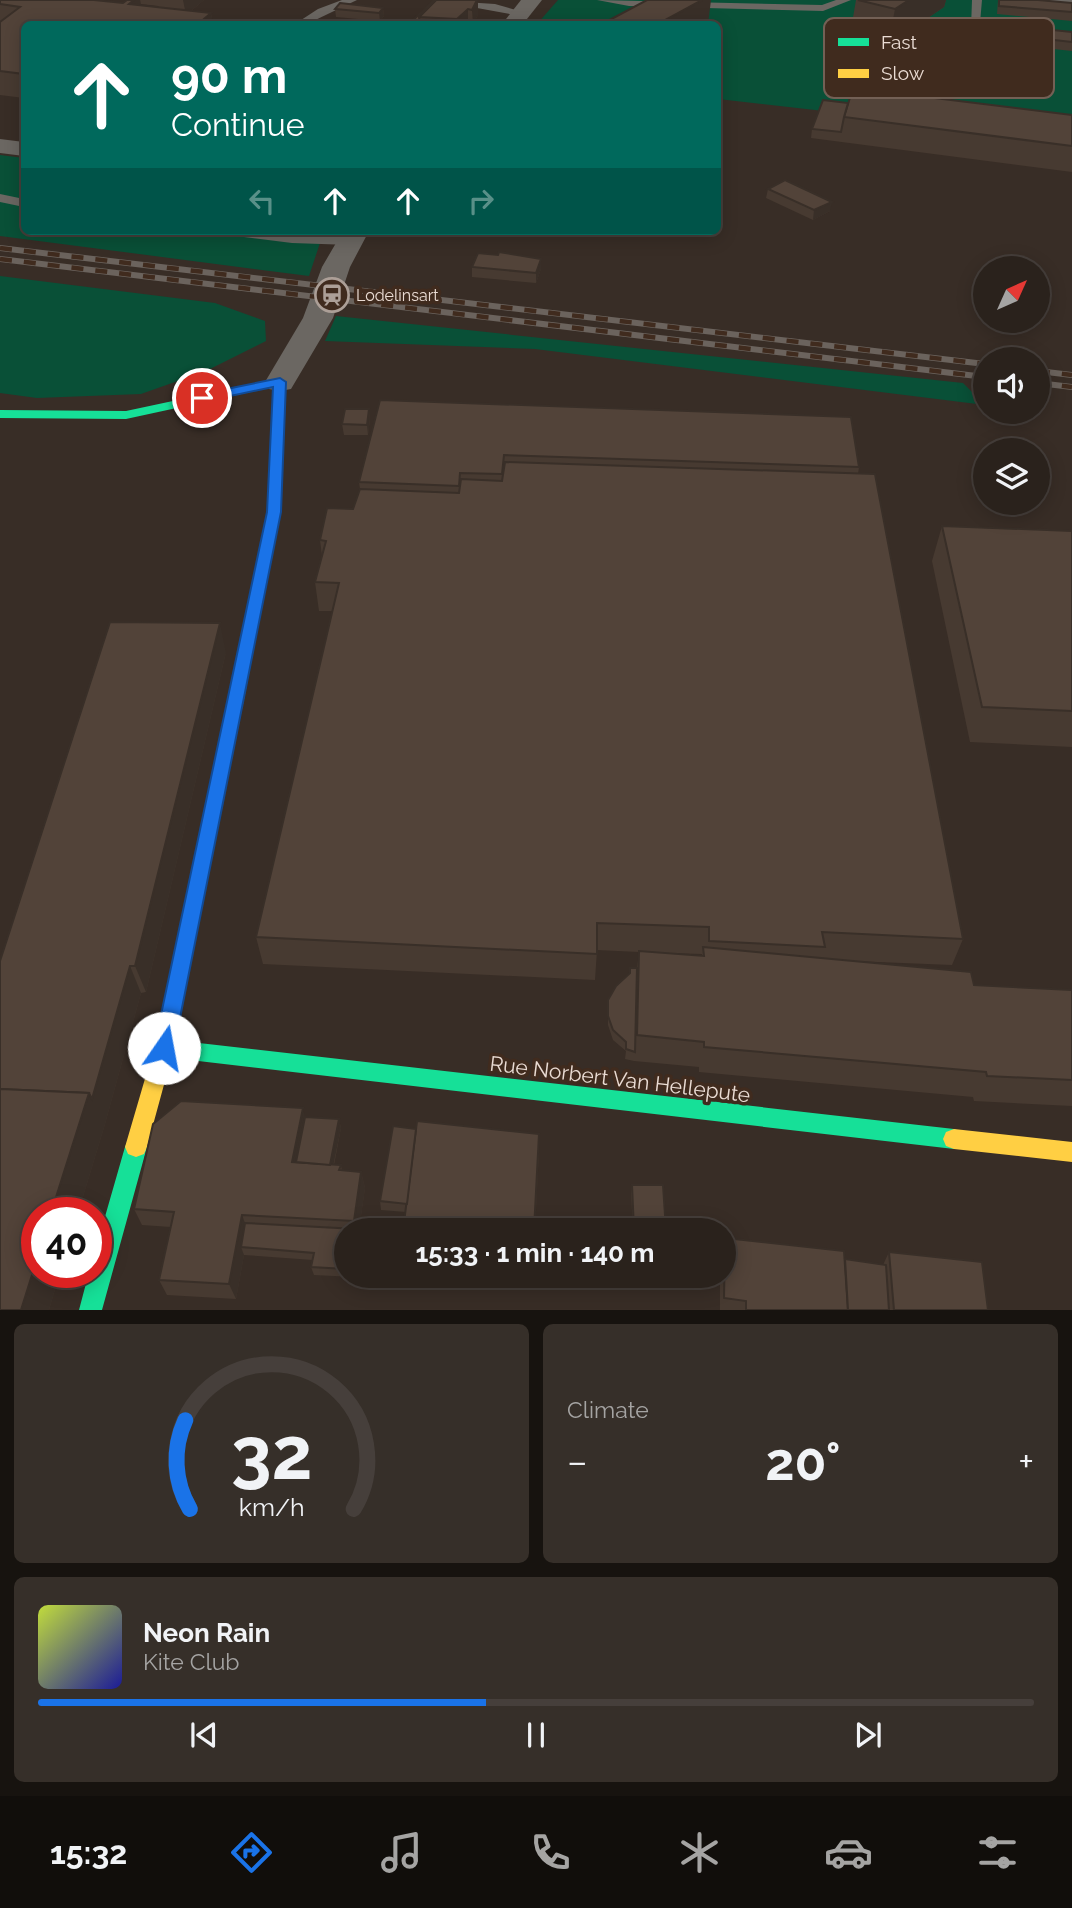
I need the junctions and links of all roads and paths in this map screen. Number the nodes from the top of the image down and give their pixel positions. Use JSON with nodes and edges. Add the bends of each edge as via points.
{"nodes":[{"id":1,"x":352,"y":0,"type":"edge"},
{"id":2,"x":438,"y":0,"type":"edge"},
{"id":3,"x":602,"y":0,"type":"edge"},
{"id":4,"x":846,"y":0,"type":"edge"},
{"id":5,"x":977,"y":0,"type":"edge"},
{"id":6,"x":1043,"y":0,"type":"edge"},
{"id":7,"x":1072,"y":2,"type":"edge"},
{"id":8,"x":522,"y":13,"type":"edge"},
{"id":9,"x":976,"y":18,"type":"edge"},
{"id":10,"x":305,"y":21,"type":"edge"},
{"id":11,"x":0,"y":146,"type":"edge"},
{"id":12,"x":21,"y":149,"type":"edge"},
{"id":13,"x":0,"y":198,"type":"edge"},
{"id":14,"x":21,"y":202,"type":"edge"},
{"id":15,"x":260,"y":235,"type":"edge"},
{"id":16,"x":353,"y":236,"type":"edge"},
{"id":17,"x":280,"y":382,"type":"junction"},
{"id":18,"x":0,"y":414,"type":"edge"},
{"id":19,"x":164,"y":1048,"type":"junction"},
{"id":20,"x":1071,"y":1156,"type":"edge"},
{"id":21,"x":90,"y":1310,"type":"edge"}],
"edges":[{"from":1,"to":10,"type":"lane"},
{"from":2,"to":8,"type":"lane"},
{"from":3,"to":4,"type":"lane","via":[[823,8]]},
{"from":5,"to":9,"type":"lane"},
{"from":6,"to":7,"type":"street"},
{"from":11,"to":12,"type":"street"},
{"from":13,"to":14,"type":"lane"},
{"from":15,"to":16,"type":"lane","via":[[292,239]]},
{"from":16,"to":17,"type":"street","via":[[318,318]]},
{"from":17,"to":18,"type":"street","via":[[126,415]]},
{"from":17,"to":19,"type":"street","via":[[274,512]]},
{"from":19,"to":20,"type":"street","name":"Rue Norbert Van Hellepute"},
{"from":19,"to":21,"type":"street"}]}
